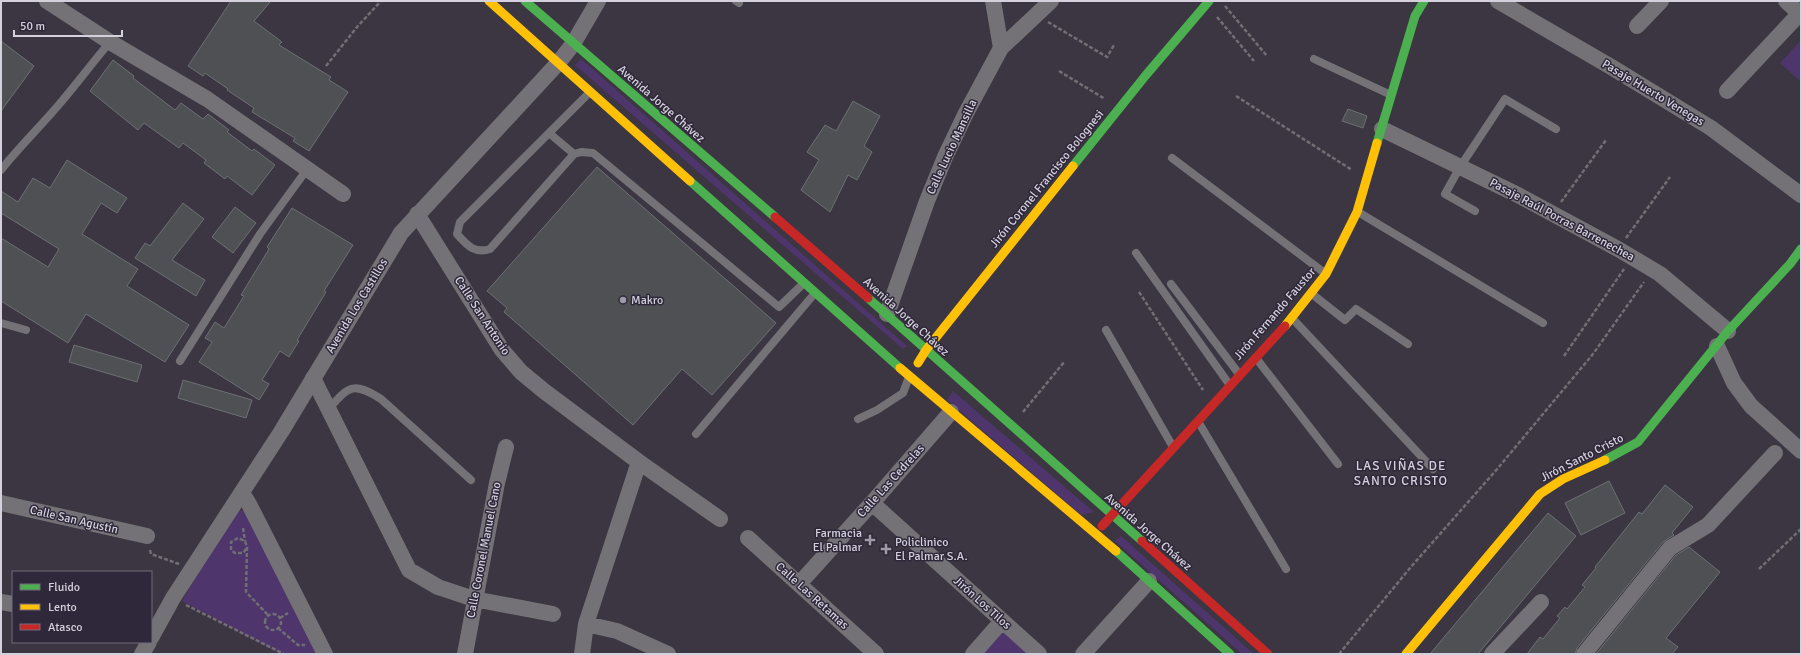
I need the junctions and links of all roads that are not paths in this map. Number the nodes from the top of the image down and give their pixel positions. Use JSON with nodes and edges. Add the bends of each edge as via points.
{"nodes":[{"id":1,"x":47,"y":1,"type":"edge"},
{"id":2,"x":489,"y":1,"type":"edge"},
{"id":3,"x":598,"y":1,"type":"edge"},
{"id":4,"x":993,"y":1,"type":"edge"},
{"id":5,"x":1050,"y":1,"type":"edge"},
{"id":6,"x":1424,"y":1,"type":"edge"},
{"id":7,"x":1498,"y":1,"type":"edge"},
{"id":8,"x":1661,"y":1,"type":"edge"},
{"id":9,"x":1786,"y":1,"type":"edge"},
{"id":10,"x":1208,"y":3,"type":"edge"},
{"id":11,"x":535,"y":4,"type":"edge"},
{"id":12,"x":1801,"y":14,"type":"edge"},
{"id":13,"x":1637,"y":26,"type":"dead end"},
{"id":14,"x":110,"y":42,"type":"junction"},
{"id":15,"x":573,"y":44,"type":"junction"},
{"id":16,"x":1001,"y":48,"type":"junction"},
{"id":17,"x":1314,"y":59,"type":"dead end"},
{"id":18,"x":559,"y":62,"type":"junction"},
{"id":19,"x":591,"y":91,"type":"junction"},
{"id":20,"x":1727,"y":91,"type":"dead end"},
{"id":21,"x":1392,"y":95,"type":"junction"},
{"id":22,"x":1382,"y":129,"type":"junction"},
{"id":23,"x":1556,"y":129,"type":"dead end"},
{"id":24,"x":549,"y":133,"type":"junction"},
{"id":25,"x":574,"y":154,"type":"junction"},
{"id":26,"x":1172,"y":158,"type":"dead end"},
{"id":27,"x":1460,"y":167,"type":"junction"},
{"id":28,"x":308,"y":168,"type":"junction"},
{"id":29,"x":1,"y":170,"type":"edge"},
{"id":30,"x":343,"y":194,"type":"dead end"},
{"id":31,"x":1801,"y":195,"type":"edge"},
{"id":32,"x":1475,"y":211,"type":"dead end"},
{"id":33,"x":1357,"y":212,"type":"junction"},
{"id":34,"x":416,"y":214,"type":"junction"},
{"id":35,"x":1801,"y":248,"type":"edge"},
{"id":36,"x":1136,"y":253,"type":"dead end"},
{"id":37,"x":1326,"y":274,"type":"junction"},
{"id":38,"x":805,"y":283,"type":"junction"},
{"id":39,"x":1171,"y":284,"type":"dead end"},
{"id":40,"x":816,"y":292,"type":"junction"},
{"id":41,"x":1311,"y":294,"type":"junction"},
{"id":42,"x":887,"y":314,"type":"junction"},
{"id":43,"x":1292,"y":318,"type":"junction"},
{"id":44,"x":1,"y":323,"type":"edge"},
{"id":45,"x":1543,"y":323,"type":"dead end"},
{"id":46,"x":26,"y":330,"type":"dead end"},
{"id":47,"x":1106,"y":330,"type":"dead end"},
{"id":48,"x":1728,"y":331,"type":"junction"},
{"id":49,"x":1408,"y":344,"type":"dead end"},
{"id":50,"x":1717,"y":346,"type":"junction"},
{"id":51,"x":926,"y":350,"type":"junction"},
{"id":52,"x":1256,"y":357,"type":"junction"},
{"id":53,"x":180,"y":361,"type":"dead end"},
{"id":54,"x":1239,"y":375,"type":"junction"},
{"id":55,"x":910,"y":376,"type":"junction"},
{"id":56,"x":313,"y":378,"type":"junction"},
{"id":57,"x":1230,"y":385,"type":"junction"},
{"id":58,"x":329,"y":409,"type":"junction"},
{"id":59,"x":951,"y":412,"type":"junction"},
{"id":60,"x":858,"y":419,"type":"dead end"},
{"id":61,"x":1197,"y":420,"type":"junction"},
{"id":62,"x":696,"y":434,"type":"dead end"},
{"id":63,"x":506,"y":447,"type":"dead end"},
{"id":64,"x":1173,"y":447,"type":"junction"},
{"id":65,"x":1801,"y":451,"type":"edge"},
{"id":66,"x":1775,"y":454,"type":"dead end"},
{"id":67,"x":639,"y":462,"type":"junction"},
{"id":68,"x":1338,"y":464,"type":"dead end"},
{"id":69,"x":1433,"y":469,"type":"dead end"},
{"id":70,"x":471,"y":480,"type":"dead end"},
{"id":71,"x":240,"y":496,"type":"junction"},
{"id":72,"x":1,"y":503,"type":"edge"},
{"id":73,"x":872,"y":503,"type":"junction"},
{"id":74,"x":1111,"y":516,"type":"junction"},
{"id":75,"x":720,"y":519,"type":"dead end"},
{"id":76,"x":1096,"y":533,"type":"junction"},
{"id":77,"x":147,"y":536,"type":"road end"},
{"id":78,"x":748,"y":538,"type":"dead end"},
{"id":79,"x":1286,"y":569,"type":"dead end"},
{"id":80,"x":1149,"y":581,"type":"junction"},
{"id":81,"x":799,"y":584,"type":"junction"},
{"id":82,"x":474,"y":599,"type":"junction"},
{"id":83,"x":1,"y":602,"type":"edge"},
{"id":84,"x":1541,"y":602,"type":"dead end"},
{"id":85,"x":12,"y":604,"type":"edge"},
{"id":86,"x":553,"y":614,"type":"dead end"},
{"id":87,"x":1002,"y":621,"type":"junction"},
{"id":88,"x":586,"y":624,"type":"junction"},
{"id":89,"x":152,"y":638,"type":"edge"},
{"id":90,"x":325,"y":654,"type":"edge"},
{"id":91,"x":465,"y":654,"type":"edge"},
{"id":92,"x":582,"y":654,"type":"edge"},
{"id":93,"x":668,"y":654,"type":"edge"},
{"id":94,"x":876,"y":654,"type":"edge"},
{"id":95,"x":973,"y":654,"type":"edge"},
{"id":96,"x":1039,"y":654,"type":"edge"},
{"id":97,"x":1083,"y":654,"type":"edge"},
{"id":98,"x":1230,"y":654,"type":"edge"},
{"id":99,"x":1268,"y":654,"type":"edge"},
{"id":100,"x":1406,"y":654,"type":"edge"},
{"id":101,"x":1492,"y":654,"type":"edge"},
{"id":102,"x":1584,"y":654,"type":"edge"}],
"edges":[{"from":1,"to":14,"type":"street"},
{"from":2,"to":18,"type":"main road"},
{"from":3,"to":15,"type":"street","name":"Avenida Los Castillos"},
{"from":4,"to":16,"type":"street"},
{"from":5,"to":16,"type":"street","name":"Calle Lucio Mansilla"},
{"from":6,"to":21,"type":"main road","name":"Jirón Fernando Faustor","via":[[1415,16]]},
{"from":7,"to":31,"type":"street","name":"Pasaje Huerto Venegas","via":[[1710,128]]},
{"from":8,"to":13,"type":"street"},
{"from":9,"to":12,"type":"street"},
{"from":10,"to":51,"type":"main road","name":"Jirón Coronel Francisco Bolognesi","via":[[1119,108]]},
{"from":11,"to":15,"type":"main road","name":"Avenida Jorge Chávez"},
{"from":12,"to":20,"type":"street"},
{"from":14,"to":28,"type":"street","via":[[207,99]]},
{"from":14,"to":29,"type":"lane","via":[[62,102],[16,150]]},
{"from":15,"to":18,"type":"street","name":"Avenida Los Castillos"},
{"from":15,"to":42,"type":"main road","name":"Avenida Jorge Chávez"},
{"from":16,"to":42,"type":"street","name":"Calle Lucio Mansilla","via":[[945,156]]},
{"from":17,"to":21,"type":"lane"},
{"from":18,"to":19,"type":"main road"},
{"from":18,"to":34,"type":"street","name":"Avenida Los Castillos"},
{"from":19,"to":24,"type":"lane"},
{"from":19,"to":38,"type":"main road"},
{"from":21,"to":22,"type":"main road","name":"Jirón Fernando Faustor"},
{"from":22,"to":27,"type":"street","name":"Pasaje Raúl Porras Barrenechea"},
{"from":22,"to":33,"type":"main road","name":"Jirón Fernando Faustor"},
{"from":23,"to":27,"type":"lane","via":[[1505,99]]},
{"from":24,"to":25,"type":"lane"},
{"from":24,"to":25,"type":"lane","via":[[460,222],[457,234],[470,248],[484,251],[490,249]]},
{"from":25,"to":38,"type":"lane","via":[[593,153],[779,308]]},
{"from":26,"to":37,"type":"lane"},
{"from":27,"to":32,"type":"lane","via":[[1445,194]]},
{"from":27,"to":48,"type":"street","name":"Pasaje Raúl Porras Barrenechea","via":[[1618,248],[1653,270]]},
{"from":28,"to":30,"type":"street"},
{"from":28,"to":53,"type":"lane","via":[[260,234]]},
{"from":33,"to":37,"type":"main road","name":"Jirón Fernando Faustor"},
{"from":33,"to":45,"type":"lane"},
{"from":34,"to":56,"type":"street","name":"Avenida Los Castillos","via":[[401,233]]},
{"from":34,"to":67,"type":"street","name":"Calle San Antonio","via":[[502,350],[521,372]]},
{"from":35,"to":48,"type":"main road","name":"Jirón Santo Cristo","via":[[1790,264]]},
{"from":36,"to":57,"type":"lane"},
{"from":37,"to":41,"type":"main road","name":"Jirón Fernando Faustor"},
{"from":38,"to":40,"type":"main road"},
{"from":39,"to":54,"type":"lane"},
{"from":40,"to":55,"type":"main road"},
{"from":40,"to":62,"type":"lane"},
{"from":41,"to":43,"type":"main road","name":"Jirón Fernando Faustor"},
{"from":41,"to":49,"type":"lane","via":[[1345,320],[1356,309]]},
{"from":42,"to":51,"type":"main road","name":"Avenida Jorge Chávez"},
{"from":43,"to":52,"type":"main road","name":"Jirón Fernando Faustor"},
{"from":43,"to":69,"type":"lane"},
{"from":44,"to":46,"type":"lane"},
{"from":47,"to":64,"type":"lane"},
{"from":48,"to":50,"type":"main road","name":"Jirón Santo Cristo"},
{"from":50,"to":65,"type":"street","via":[[1734,383],[1751,406]]},
{"from":50,"to":100,"type":"main road","name":"Jirón Santo Cristo","via":[[1638,442],[1622,453],[1552,485],[1540,494]]},
{"from":51,"to":55,"type":"main road","name":"Jirón Coronel Francisco Bolognesi"},
{"from":51,"to":74,"type":"main road","name":"Avenida Jorge Chávez"},
{"from":52,"to":54,"type":"main road","name":"Jirón Fernando Faustor"},
{"from":52,"to":68,"type":"lane"},
{"from":54,"to":57,"type":"main road","name":"Jirón Fernando Faustor"},
{"from":55,"to":59,"type":"main road"},
{"from":55,"to":60,"type":"lane","via":[[903,393]]},
{"from":56,"to":58,"type":"street"},
{"from":56,"to":71,"type":"street","name":"Avenida Los Castillos"},
{"from":57,"to":61,"type":"main road","name":"Jirón Fernando Faustor"},
{"from":58,"to":70,"type":"lane","via":[[346,390],[357,387],[366,389],[381,399]]},
{"from":58,"to":82,"type":"street","via":[[409,570],[438,587]]},
{"from":59,"to":73,"type":"street","name":"Calle Las Cedrelas"},
{"from":59,"to":76,"type":"main road"},
{"from":61,"to":64,"type":"main road","name":"Jirón Fernando Faustor"},
{"from":61,"to":79,"type":"lane"},
{"from":63,"to":82,"type":"street","name":"Calle Coronel Manuel Cano"},
{"from":64,"to":74,"type":"main road","name":"Jirón Fernando Faustor"},
{"from":66,"to":102,"type":"street","via":[[1708,525],[1670,548]]},
{"from":67,"to":75,"type":"street","name":"Calle San Antonio"},
{"from":67,"to":88,"type":"street"},
{"from":71,"to":89,"type":"street","name":"Avenida Los Castillos","via":[[173,598]]},
{"from":71,"to":90,"type":"street","via":[[249,504]]},
{"from":72,"to":77,"type":"street","name":"Calle San Agustín"},
{"from":73,"to":81,"type":"street","name":"Calle Las Cedrelas"},
{"from":73,"to":87,"type":"street","name":"Jirón Los Tilos"},
{"from":74,"to":76,"type":"main road","name":"Jirón Fernando Faustor"},
{"from":74,"to":99,"type":"main road","name":"Avenida Jorge Chávez"},
{"from":76,"to":80,"type":"main road"},
{"from":78,"to":81,"type":"street","name":"Calle Las Retamas"},
{"from":80,"to":97,"type":"street"},
{"from":80,"to":98,"type":"main road"},
{"from":81,"to":94,"type":"street","name":"Calle Las Retamas"},
{"from":82,"to":86,"type":"street"},
{"from":82,"to":91,"type":"street","name":"Calle Coronel Manuel Cano"},
{"from":83,"to":85,"type":"street"},
{"from":84,"to":101,"type":"street"},
{"from":87,"to":95,"type":"street"},
{"from":87,"to":96,"type":"street","name":"Jirón Los Tilos"},
{"from":88,"to":92,"type":"street"},
{"from":88,"to":93,"type":"street","via":[[617,631]]}]}
